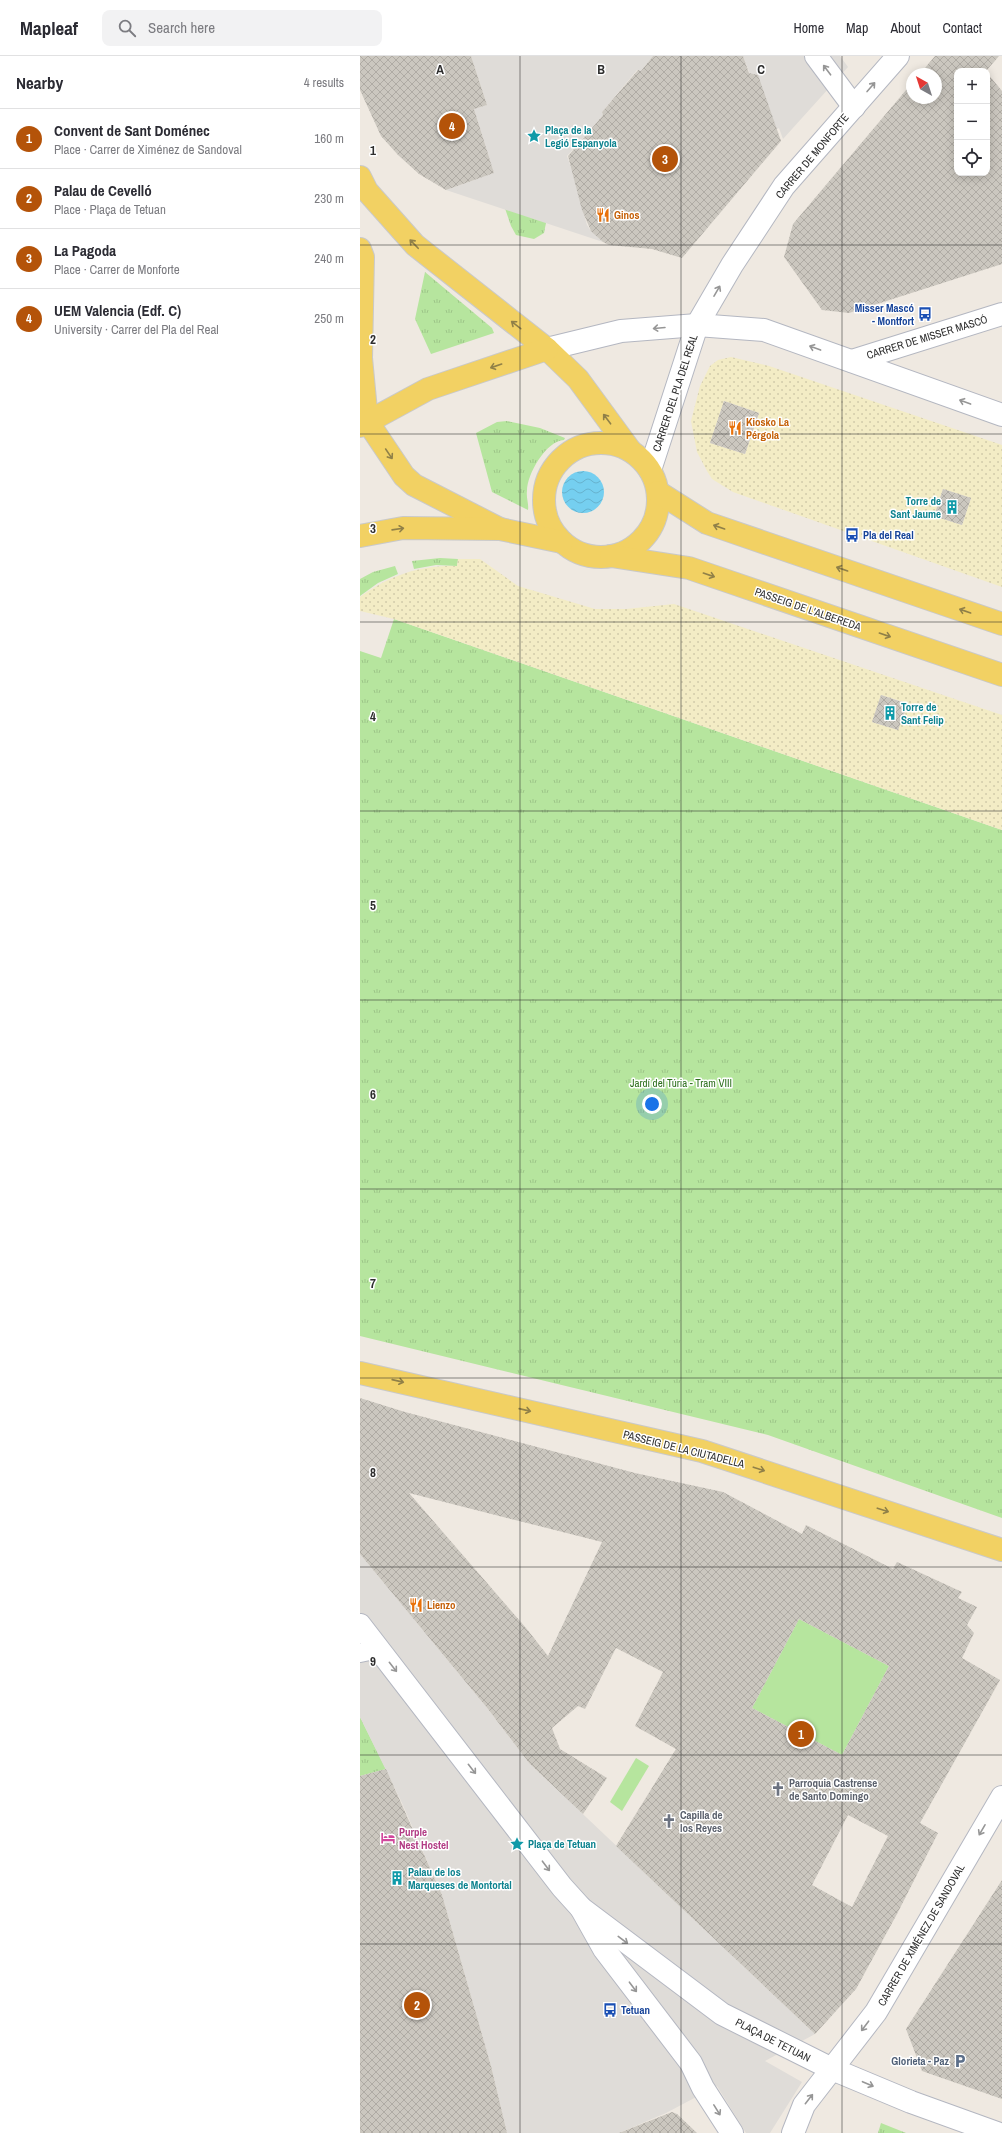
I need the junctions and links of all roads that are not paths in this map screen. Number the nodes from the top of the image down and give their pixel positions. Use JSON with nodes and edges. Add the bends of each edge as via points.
{"nodes":[{"id":1,"x":816,"y":56,"type":"edge"},
{"id":2,"x":898,"y":56,"type":"edge"},
{"id":3,"x":854,"y":107,"type":"junction"},
{"id":4,"x":360,"y":177,"type":"edge"},
{"id":5,"x":360,"y":249,"type":"edge"},
{"id":6,"x":1002,"y":314,"type":"edge"},
{"id":7,"x":698,"y":325,"type":"junction"},
{"id":8,"x":547,"y":349,"type":"junction"},
{"id":9,"x":852,"y":361,"type":"junction"},
{"id":10,"x":1002,"y":415,"type":"edge"},
{"id":11,"x":363,"y":424,"type":"edge"},
{"id":12,"x":630,"y":450,"type":"junction"},
{"id":13,"x":650,"y":470,"type":"junction"},
{"id":14,"x":658,"y":492,"type":"junction"},
{"id":15,"x":500,"y":529,"type":"junction"},
{"id":16,"x":360,"y":536,"type":"edge"},
{"id":17,"x":562,"y":542,"type":"junction"},
{"id":18,"x":612,"y":556,"type":"junction"},
{"id":19,"x":1002,"y":624,"type":"edge"},
{"id":20,"x":1002,"y":676,"type":"edge"},
{"id":21,"x":360,"y":1372,"type":"edge"},
{"id":22,"x":1002,"y":1550,"type":"edge"},
{"id":23,"x":360,"y":1625,"type":"edge"},
{"id":24,"x":369,"y":1651,"type":"edge"},
{"id":25,"x":1002,"y":1797,"type":"edge"},
{"id":26,"x":581,"y":1908,"type":"junction"},
{"id":27,"x":832,"y":2069,"type":"junction"},
{"id":28,"x":732,"y":2133,"type":"edge"},
{"id":29,"x":793,"y":2133,"type":"edge"},
{"id":30,"x":997,"y":2133,"type":"edge"}],
"edges":[{"from":3,"to":1,"type":"street","one_way":true},
{"from":3,"to":2,"type":"street","name":"CARRER DE MONFORTE","one_way":true},
{"from":7,"to":3,"type":"street","name":"CARRER DE MONFORTE","one_way":true,"via":[[732,265],[784,186]]},
{"from":8,"to":4,"type":"main road","one_way":true,"via":[[415,245],[367,191]]},
{"from":5,"to":11,"type":"main road","via":[[363,257]]},
{"from":6,"to":9,"type":"street","name":"CARRER DE MISSER MASCÓ"},
{"from":7,"to":8,"type":"street","name":"CARRER DEL PLA DEL REAL","one_way":true,"via":[[621,331]]},
{"from":9,"to":7,"type":"street","one_way":true,"via":[[764,330]]},
{"from":7,"to":13,"type":"street","name":"CARRER DEL PLA DEL REAL"},
{"from":8,"to":11,"type":"main road","name":"CARRER DEL PLA DEL REAL","one_way":true,"via":[[428,389]]},
{"from":12,"to":8,"type":"main road","one_way":true,"via":[[578,380]]},
{"from":10,"to":9,"type":"street","one_way":true},
{"from":11,"to":15,"type":"main road","one_way":true,"via":[[414,485]]},
{"from":12,"to":13,"type":"main road","via":[[642,459]]},
{"from":12,"to":17,"type":"main road","via":[[615,444],[581,445],[566,453],[554,465],[546,480],[543,497],[545,514],[551,529]]},
{"from":13,"to":14,"type":"main road"},
{"from":14,"to":18,"type":"main road","via":[[656,514],[647,534],[632,548]]},
{"from":19,"to":14,"type":"main road","one_way":true,"via":[[707,523]]},
{"from":16,"to":15,"type":"main road","one_way":true,"via":[[403,528]]},
{"from":15,"to":17,"type":"main road"},
{"from":17,"to":18,"type":"main road","via":[[582,554],[594,557]]},
{"from":18,"to":20,"type":"main road","name":"PASSEIG DE L'ALBEREDA","one_way":true,"via":[[689,568]]},
{"from":21,"to":22,"type":"main road","name":"PASSEIG DE LA CIUTADELLA","one_way":true,"via":[[722,1457]]},
{"from":23,"to":24,"type":"street","name":"PLAÇA DE TETUAN"},
{"from":24,"to":26,"type":"street","name":"PLAÇA DE TETUAN","one_way":true},
{"from":25,"to":27,"type":"street","name":"CARRER DE XIMÉNEZ DE SANDOVAL","one_way":true,"via":[[876,2012]]},
{"from":26,"to":27,"type":"street","name":"PLAÇA DE TETUAN","one_way":true,"via":[[722,2014]]},
{"from":26,"to":28,"type":"street","name":"PLAÇA DE TETUAN","one_way":true,"via":[[604,1949],[691,2063],[703,2088]]},
{"from":29,"to":27,"type":"street","name":"CARRER DE XIMÉNEZ DE SANDOVAL","one_way":true,"via":[[804,2105]]},
{"from":27,"to":30,"type":"street","name":"PLAÇA DE TETUAN","one_way":true,"via":[[911,2102]]}]}
